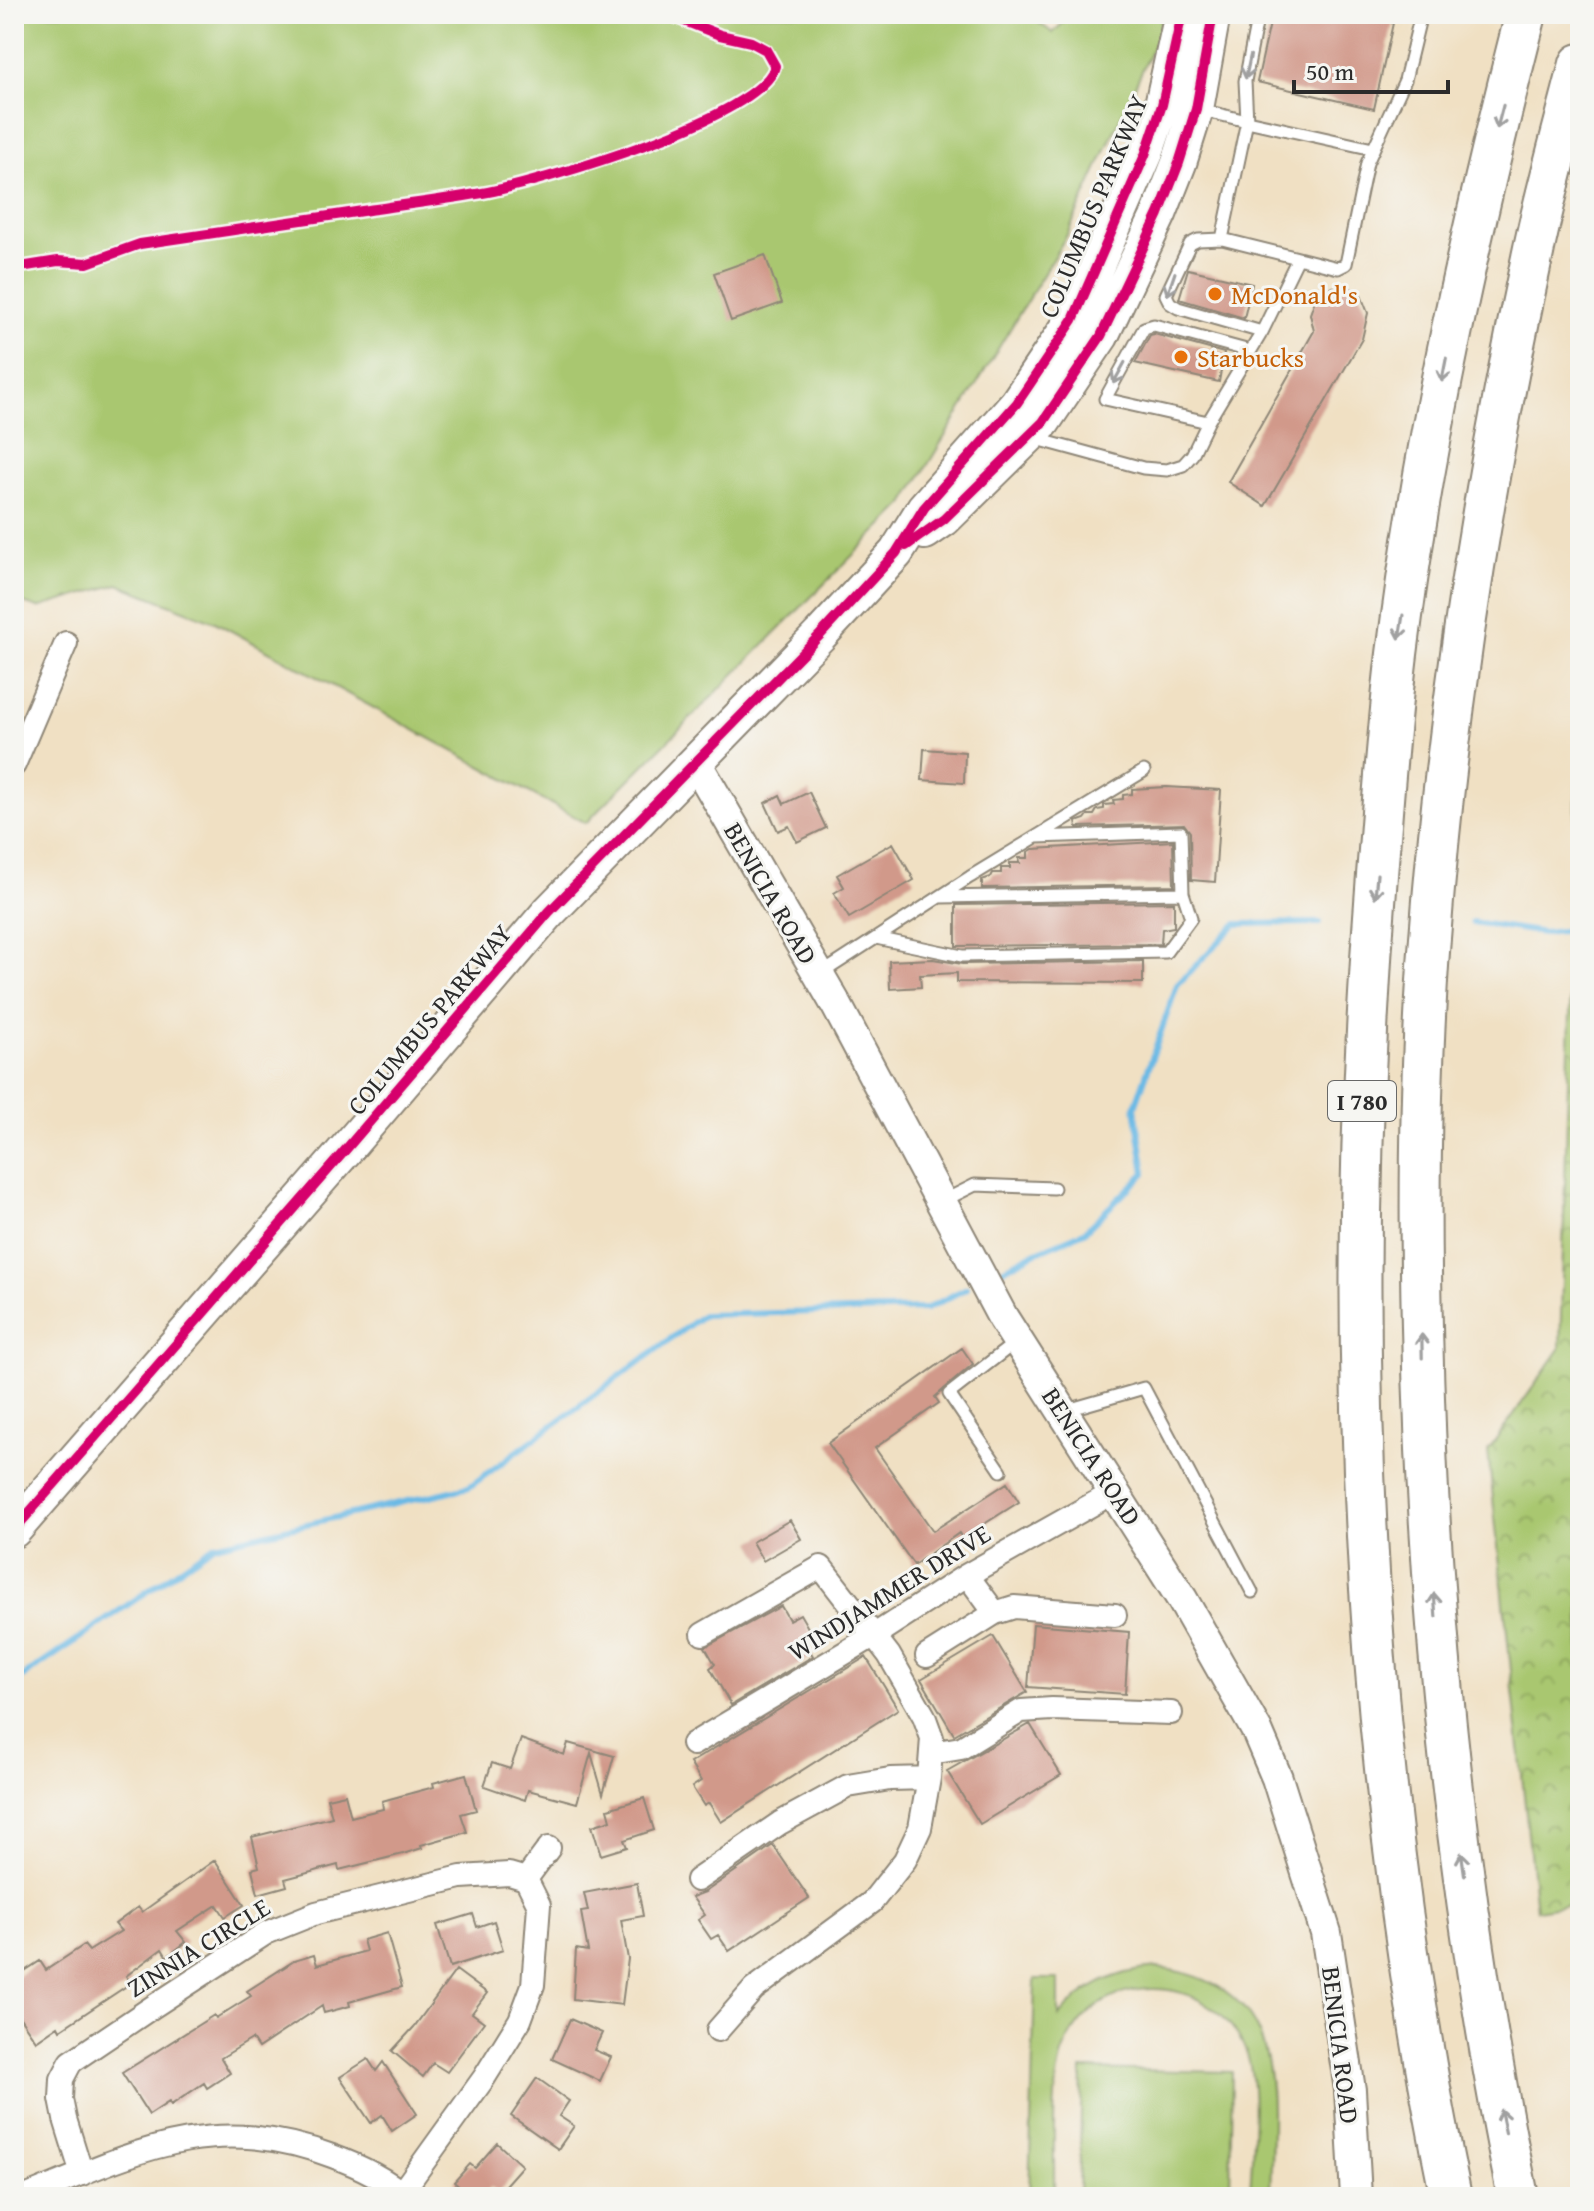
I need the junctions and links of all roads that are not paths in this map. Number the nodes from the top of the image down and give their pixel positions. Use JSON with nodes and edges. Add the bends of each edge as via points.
{"nodes":[{"id":1,"x":1182,"y":14,"type":"edge"},
{"id":2,"x":1213,"y":14,"type":"edge"},
{"id":3,"x":1258,"y":14,"type":"edge"},
{"id":4,"x":1421,"y":14,"type":"edge"},
{"id":5,"x":1526,"y":14,"type":"edge"},
{"id":6,"x":1580,"y":64,"type":"edge"},
{"id":7,"x":1196,"y":109,"type":"junction"},
{"id":8,"x":1247,"y":121,"type":"junction"},
{"id":9,"x":1373,"y":149,"type":"junction"},
{"id":10,"x":1222,"y":239,"type":"junction"},
{"id":11,"x":1298,"y":258,"type":"junction"},
{"id":12,"x":1262,"y":332,"type":"junction"},
{"id":13,"x":1250,"y":351,"type":"junction"},
{"id":14,"x":1208,"y":422,"type":"junction"},
{"id":15,"x":1014,"y":430,"type":"junction"},
{"id":16,"x":66,"y":643,"type":"dead end"},
{"id":17,"x":695,"y":761,"type":"junction"},
{"id":18,"x":14,"y":765,"type":"edge"},
{"id":19,"x":1144,"y":771,"type":"dead end"},
{"id":20,"x":1037,"y":837,"type":"junction"},
{"id":21,"x":1183,"y":893,"type":"junction"},
{"id":22,"x":940,"y":897,"type":"junction"},
{"id":23,"x":876,"y":938,"type":"junction"},
{"id":24,"x":819,"y":976,"type":"junction"},
{"id":25,"x":1054,"y":1188,"type":"dead end"},
{"id":26,"x":942,"y":1201,"type":"junction"},
{"id":27,"x":1018,"y":1341,"type":"junction"},
{"id":28,"x":1064,"y":1411,"type":"junction"},
{"id":29,"x":1001,"y":1471,"type":"dead end"},
{"id":30,"x":1116,"y":1491,"type":"junction"},
{"id":31,"x":14,"y":1530,"type":"edge"},
{"id":32,"x":967,"y":1575,"type":"junction"},
{"id":33,"x":1252,"y":1592,"type":"dead end"},
{"id":34,"x":995,"y":1613,"type":"junction"},
{"id":35,"x":1115,"y":1615,"type":"dead end"},
{"id":36,"x":703,"y":1634,"type":"dead end"},
{"id":37,"x":873,"y":1636,"type":"junction"},
{"id":38,"x":927,"y":1656,"type":"dead end"},
{"id":39,"x":1171,"y":1713,"type":"dead end"},
{"id":40,"x":693,"y":1744,"type":"dead end"},
{"id":41,"x":931,"y":1753,"type":"junction"},
{"id":42,"x":929,"y":1778,"type":"junction"},
{"id":43,"x":549,"y":1848,"type":"dead end"},
{"id":44,"x":526,"y":1879,"type":"junction"},
{"id":45,"x":697,"y":1880,"type":"dead end"},
{"id":46,"x":718,"y":2030,"type":"dead end"},
{"id":47,"x":82,"y":2174,"type":"junction"},
{"id":48,"x":404,"y":2195,"type":"edge"},
{"id":49,"x":25,"y":2197,"type":"edge"},
{"id":50,"x":1356,"y":2197,"type":"edge"},
{"id":51,"x":1451,"y":2197,"type":"edge"},
{"id":52,"x":1518,"y":2197,"type":"edge"}],
"edges":[{"from":1,"to":15,"type":"main road","name":"COLUMBUS PARKWAY","via":[[1145,155],[1073,320],[1017,403]]},
{"from":2,"to":7,"type":"main road","name":"COLUMBUS PARKWAY"},
{"from":3,"to":8,"type":"lane","one_way":true,"via":[[1245,81]]},
{"from":4,"to":9,"type":"lane","via":[[1405,80]]},
{"from":5,"to":51,"type":"highway","number":"I 780","one_way":true,"via":[[1464,269],[1397,653],[1370,960],[1361,1152],[1362,1469],[1378,1701],[1409,1958]]},
{"from":52,"to":6,"type":"highway","number":"I 780","one_way":true,"via":[[1477,1969],[1436,1628],[1421,1305],[1424,1039],[1448,756],[1479,545],[1534,249]]},
{"from":7,"to":8,"type":"lane"},
{"from":7,"to":15,"type":"main road","name":"COLUMBUS PARKWAY","via":[[1159,214],[1101,336],[1043,422]]},
{"from":8,"to":9,"type":"lane"},
{"from":8,"to":10,"type":"lane"},
{"from":9,"to":11,"type":"lane","via":[[1346,264],[1338,268]]},
{"from":10,"to":11,"type":"lane"},
{"from":10,"to":12,"type":"lane","one_way":true,"via":[[1190,244],[1166,295],[1178,308]]},
{"from":11,"to":12,"type":"lane"},
{"from":12,"to":13,"type":"lane"},
{"from":13,"to":14,"type":"lane"},
{"from":13,"to":14,"type":"lane","one_way":true,"via":[[1154,325],[1144,328],[1105,399]]},
{"from":14,"to":15,"type":"lane","via":[[1192,455],[1167,470],[1143,468]]},
{"from":15,"to":17,"type":"main road","name":"COLUMBUS PARKWAY","via":[[944,519],[896,553]]},
{"from":16,"to":18,"type":"street"},
{"from":17,"to":24,"type":"main road","name":"BENICIA ROAD"},
{"from":17,"to":31,"type":"main road","name":"COLUMBUS PARKWAY","via":[[549,912]]},
{"from":19,"to":20,"type":"lane"},
{"from":20,"to":21,"type":"lane","via":[[1181,832]]},
{"from":20,"to":22,"type":"lane"},
{"from":21,"to":22,"type":"lane"},
{"from":21,"to":23,"type":"lane","via":[[1191,918],[1166,952],[962,956]]},
{"from":22,"to":23,"type":"lane"},
{"from":23,"to":24,"type":"lane"},
{"from":24,"to":26,"type":"main road","name":"BENICIA ROAD"},
{"from":25,"to":26,"type":"lane","via":[[975,1185]]},
{"from":26,"to":27,"type":"main road","name":"BENICIA ROAD"},
{"from":27,"to":28,"type":"main road","name":"BENICIA ROAD"},
{"from":27,"to":29,"type":"lane","via":[[949,1394]]},
{"from":28,"to":30,"type":"main road","name":"BENICIA ROAD"},
{"from":28,"to":33,"type":"lane","via":[[1144,1388]]},
{"from":30,"to":32,"type":"street","name":"WINDJAMMER DRIVE"},
{"from":30,"to":50,"type":"main road","name":"BENICIA ROAD","via":[[1233,1688],[1277,1778],[1326,1933],[1350,2090]]},
{"from":32,"to":34,"type":"street"},
{"from":32,"to":37,"type":"street","name":"WINDJAMMER DRIVE"},
{"from":34,"to":35,"type":"street","via":[[1014,1607]]},
{"from":34,"to":38,"type":"street"},
{"from":36,"to":37,"type":"street","via":[[821,1567]]},
{"from":37,"to":40,"type":"street","name":"WINDJAMMER DRIVE"},
{"from":37,"to":41,"type":"street","via":[[924,1716]]},
{"from":39,"to":41,"type":"street","via":[[1021,1711],[961,1748]]},
{"from":41,"to":42,"type":"street"},
{"from":42,"to":45,"type":"street","via":[[848,1786],[780,1823]]},
{"from":42,"to":46,"type":"street","via":[[915,1839],[872,1902],[754,1989]]},
{"from":43,"to":44,"type":"street"},
{"from":44,"to":47,"type":"street","name":"ZINNIA CIRCLE","via":[[509,1874],[461,1877],[316,1913],[266,1933],[140,2016],[71,2062],[62,2079],[65,2119]]},
{"from":44,"to":48,"type":"street","via":[[539,1905],[533,1985],[520,2020]]},
{"from":47,"to":48,"type":"street","via":[[168,2144],[241,2135],[309,2147]]},
{"from":47,"to":49,"type":"street"}]}
